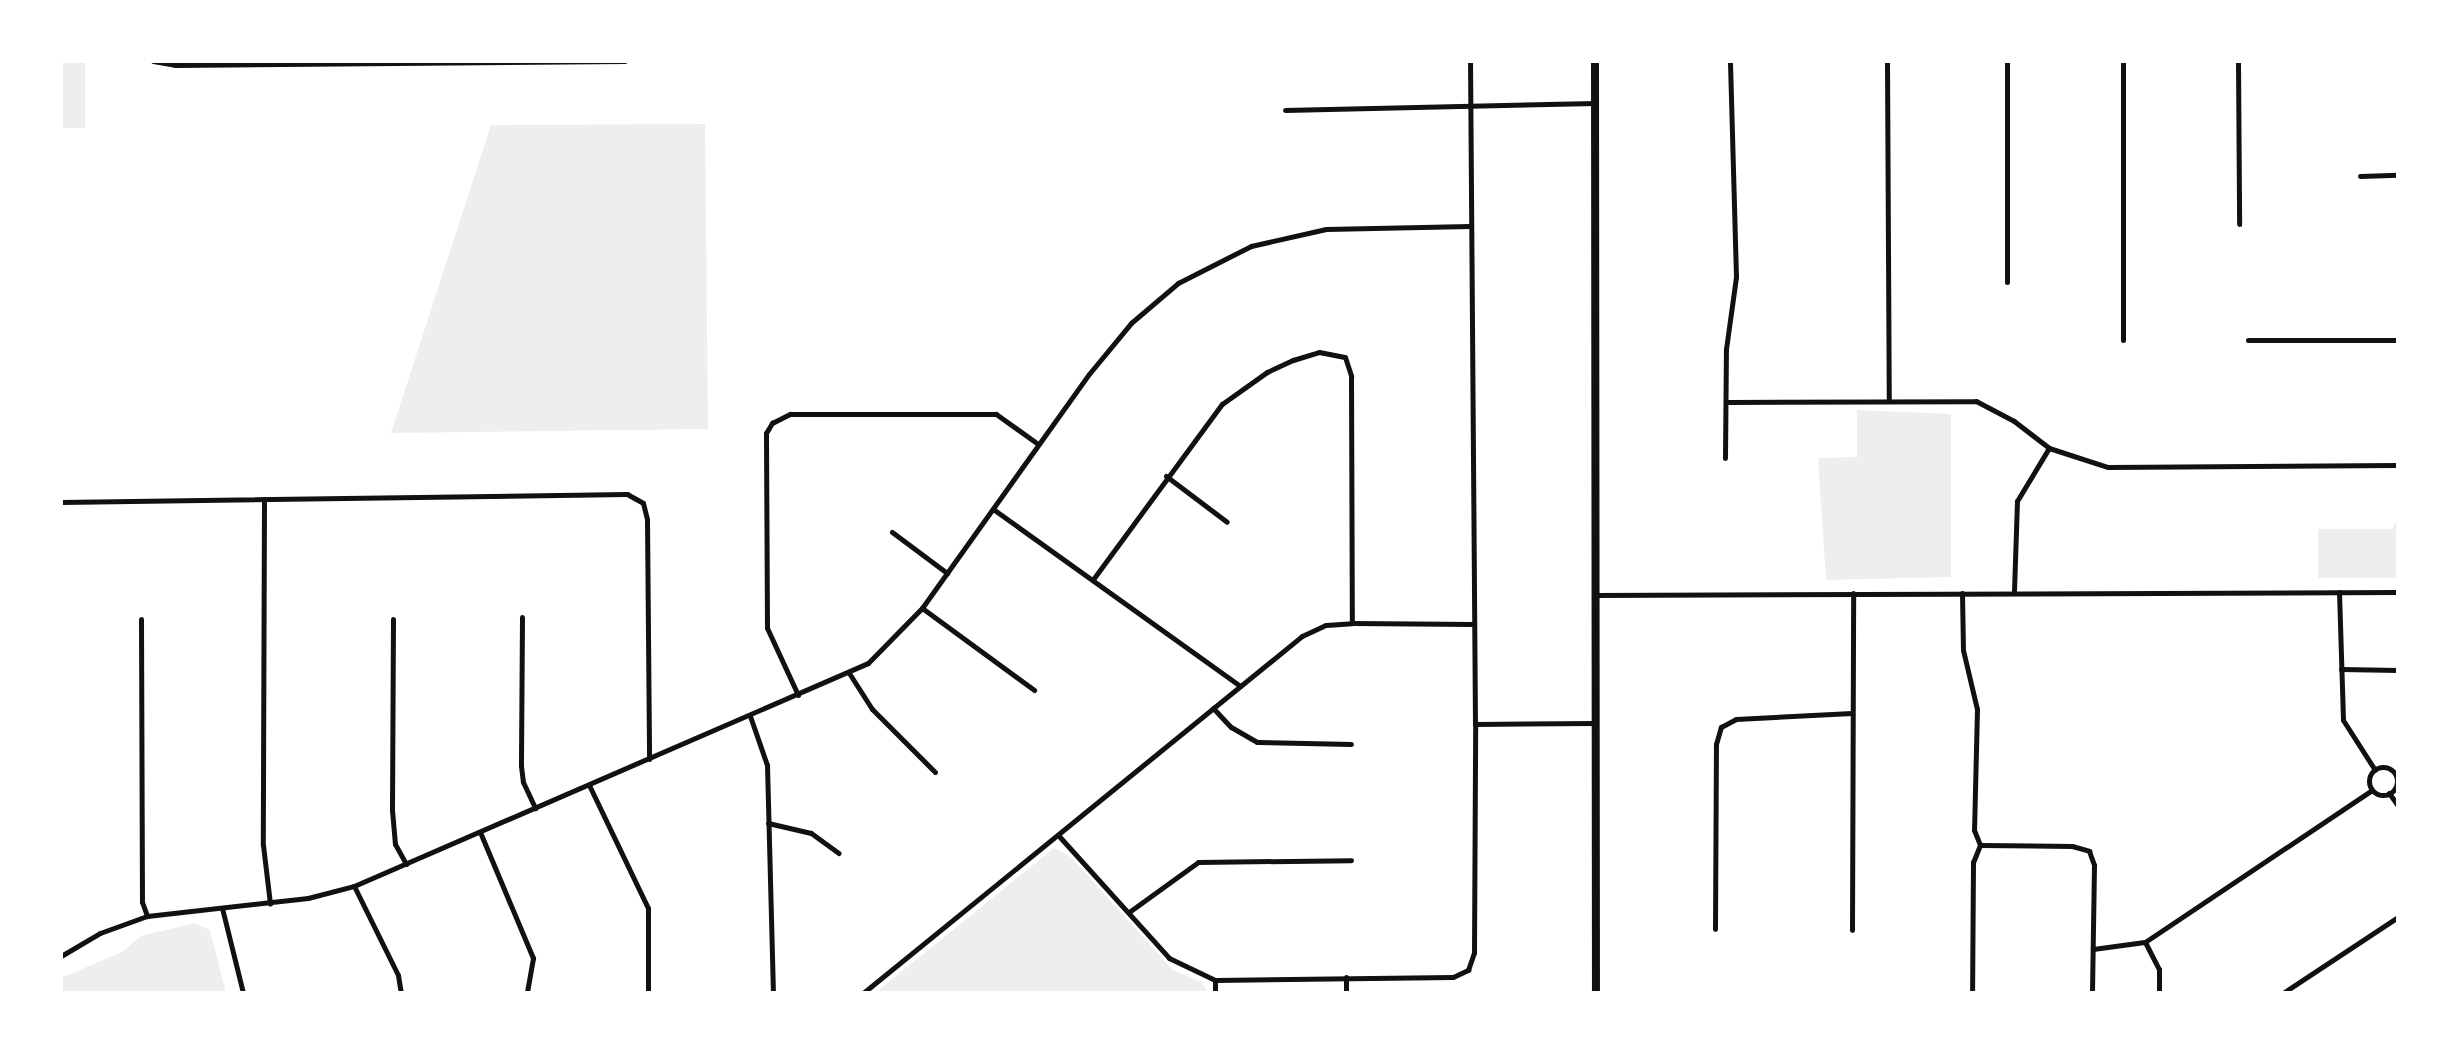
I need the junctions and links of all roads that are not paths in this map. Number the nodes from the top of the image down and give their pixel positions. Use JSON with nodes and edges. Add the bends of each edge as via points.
{"nodes":[{"id":1,"x":625,"y":61,"type":"edge"},
{"id":2,"x":1470,"y":61,"type":"edge"},
{"id":3,"x":1595,"y":61,"type":"edge"},
{"id":4,"x":1730,"y":61,"type":"edge"},
{"id":5,"x":1887,"y":61,"type":"edge"},
{"id":6,"x":2007,"y":61,"type":"edge"},
{"id":7,"x":2123,"y":61,"type":"edge"},
{"id":8,"x":2238,"y":61,"type":"edge"},
{"id":9,"x":154,"y":62,"type":"edge"},
{"id":10,"x":272,"y":63,"type":"edge"},
{"id":11,"x":392,"y":63,"type":"edge"},
{"id":12,"x":514,"y":63,"type":"edge"},
{"id":13,"x":1595,"y":103,"type":"junction"},
{"id":14,"x":1471,"y":106,"type":"junction"},
{"id":15,"x":1285,"y":110,"type":"dead end"},
{"id":16,"x":2398,"y":175,"type":"edge"},
{"id":17,"x":2360,"y":176,"type":"dead end"},
{"id":18,"x":2239,"y":224,"type":"dead end"},
{"id":19,"x":1470,"y":226,"type":"junction"},
{"id":20,"x":2007,"y":282,"type":"dead end"},
{"id":21,"x":2123,"y":340,"type":"dead end"},
{"id":22,"x":2248,"y":340,"type":"dead end"},
{"id":23,"x":2398,"y":340,"type":"edge"},
{"id":24,"x":1889,"y":400,"type":"junction"},
{"id":25,"x":1728,"y":402,"type":"junction"},
{"id":26,"x":1038,"y":444,"type":"junction"},
{"id":27,"x":2049,"y":448,"type":"junction"},
{"id":28,"x":1725,"y":458,"type":"dead end"},
{"id":29,"x":2398,"y":465,"type":"edge"},
{"id":30,"x":1166,"y":477,"type":"junction"},
{"id":31,"x":264,"y":499,"type":"junction"},
{"id":32,"x":61,"y":502,"type":"edge"},
{"id":33,"x":993,"y":509,"type":"junction"},
{"id":34,"x":1227,"y":522,"type":"dead end"},
{"id":35,"x":892,"y":532,"type":"dead end"},
{"id":36,"x":947,"y":573,"type":"junction"},
{"id":37,"x":1094,"y":578,"type":"junction"},
{"id":38,"x":2014,"y":591,"type":"junction"},
{"id":39,"x":2339,"y":592,"type":"junction"},
{"id":40,"x":2398,"y":592,"type":"edge"},
{"id":41,"x":1853,"y":593,"type":"junction"},
{"id":42,"x":1962,"y":593,"type":"junction"},
{"id":43,"x":1595,"y":595,"type":"junction"},
{"id":44,"x":922,"y":608,"type":"junction"},
{"id":45,"x":522,"y":617,"type":"dead end"},
{"id":46,"x":141,"y":619,"type":"dead end"},
{"id":47,"x":393,"y":619,"type":"dead end"},
{"id":48,"x":1352,"y":623,"type":"junction"},
{"id":49,"x":1473,"y":624,"type":"junction"},
{"id":50,"x":2341,"y":669,"type":"junction"},
{"id":51,"x":2398,"y":670,"type":"edge"},
{"id":52,"x":849,"y":673,"type":"junction"},
{"id":53,"x":1240,"y":686,"type":"junction"},
{"id":54,"x":1034,"y":690,"type":"dead end"},
{"id":55,"x":798,"y":695,"type":"junction"},
{"id":56,"x":1213,"y":708,"type":"junction"},
{"id":57,"x":1852,"y":713,"type":"junction"},
{"id":58,"x":750,"y":716,"type":"junction"},
{"id":59,"x":1595,"y":723,"type":"junction"},
{"id":60,"x":1475,"y":724,"type":"junction"},
{"id":61,"x":1351,"y":744,"type":"dead end"},
{"id":62,"x":649,"y":759,"type":"junction"},
{"id":63,"x":2375,"y":770,"type":"junction"},
{"id":64,"x":935,"y":772,"type":"dead end"},
{"id":65,"x":2396,"y":772,"type":"edge"},
{"id":66,"x":589,"y":785,"type":"junction"},
{"id":67,"x":2372,"y":790,"type":"junction"},
{"id":68,"x":2389,"y":793,"type":"junction"},
{"id":69,"x":2398,"y":806,"type":"edge"},
{"id":70,"x":536,"y":808,"type":"junction"},
{"id":71,"x":768,"y":823,"type":"junction"},
{"id":72,"x":480,"y":832,"type":"junction"},
{"id":73,"x":1058,"y":835,"type":"junction"},
{"id":74,"x":1980,"y":845,"type":"junction"},
{"id":75,"x":839,"y":853,"type":"dead end"},
{"id":76,"x":1351,"y":860,"type":"dead end"},
{"id":77,"x":406,"y":864,"type":"junction"},
{"id":78,"x":354,"y":886,"type":"junction"},
{"id":79,"x":270,"y":904,"type":"junction"},
{"id":80,"x":222,"y":908,"type":"junction"},
{"id":81,"x":1129,"y":912,"type":"junction"},
{"id":82,"x":147,"y":916,"type":"junction"},
{"id":83,"x":2398,"y":917,"type":"edge"},
{"id":84,"x":1715,"y":929,"type":"dead end"},
{"id":85,"x":1852,"y":930,"type":"dead end"},
{"id":86,"x":2145,"y":942,"type":"junction"},
{"id":87,"x":2093,"y":949,"type":"junction"},
{"id":88,"x":61,"y":956,"type":"edge"},
{"id":89,"x":1346,"y":978,"type":"junction"},
{"id":90,"x":1215,"y":980,"type":"junction"},
{"id":91,"x":243,"y":993,"type":"edge"},
{"id":92,"x":401,"y":993,"type":"edge"},
{"id":93,"x":527,"y":993,"type":"edge"},
{"id":94,"x":648,"y":993,"type":"edge"},
{"id":95,"x":773,"y":993,"type":"edge"},
{"id":96,"x":863,"y":993,"type":"edge"},
{"id":97,"x":1215,"y":993,"type":"edge"},
{"id":98,"x":1346,"y":993,"type":"edge"},
{"id":99,"x":1596,"y":993,"type":"edge"},
{"id":100,"x":1972,"y":993,"type":"edge"},
{"id":101,"x":2092,"y":993,"type":"edge"},
{"id":102,"x":2159,"y":993,"type":"edge"},
{"id":103,"x":2283,"y":993,"type":"edge"}],
"edges":[{"from":1,"to":12,"type":"street"},
{"from":2,"to":14,"type":"street"},
{"from":3,"to":13,"type":"main road"},
{"from":4,"to":25,"type":"street","via":[[1736,276],[1726,349]]},
{"from":5,"to":24,"type":"street"},
{"from":6,"to":20,"type":"street"},
{"from":7,"to":21,"type":"street"},
{"from":8,"to":18,"type":"street"},
{"from":9,"to":10,"type":"street"},
{"from":10,"to":11,"type":"street"},
{"from":11,"to":12,"type":"street"},
{"from":13,"to":14,"type":"street"},
{"from":13,"to":43,"type":"main road"},
{"from":14,"to":15,"type":"street"},
{"from":14,"to":19,"type":"street"},
{"from":16,"to":17,"type":"street"},
{"from":19,"to":26,"type":"street","via":[[1326,229],[1251,246],[1178,284],[1131,323]]},
{"from":19,"to":49,"type":"street"},
{"from":22,"to":23,"type":"street"},
{"from":24,"to":25,"type":"street"},
{"from":24,"to":27,"type":"street","via":[[1976,401],[2014,421]]},
{"from":25,"to":28,"type":"street"},
{"from":26,"to":33,"type":"street"},
{"from":26,"to":55,"type":"street","via":[[996,414],[790,414],[772,423],[766,433],[767,628]]},
{"from":27,"to":29,"type":"street","via":[[2108,467]]},
{"from":27,"to":38,"type":"street","via":[[2017,501]]},
{"from":30,"to":34,"type":"street"},
{"from":30,"to":37,"type":"street"},
{"from":30,"to":48,"type":"street","via":[[1205,423],[1246,385],[1293,360],[1320,352],[1345,357],[1351,376]]},
{"from":31,"to":32,"type":"street"},
{"from":31,"to":62,"type":"street","via":[[627,494],[643,503],[648,519]]},
{"from":31,"to":79,"type":"street","via":[[263,845]]},
{"from":33,"to":36,"type":"street"},
{"from":33,"to":37,"type":"street"},
{"from":35,"to":36,"type":"street"},
{"from":36,"to":44,"type":"street"},
{"from":37,"to":53,"type":"street"},
{"from":38,"to":39,"type":"street"},
{"from":38,"to":42,"type":"street"},
{"from":39,"to":40,"type":"street"},
{"from":39,"to":50,"type":"street"},
{"from":41,"to":42,"type":"street"},
{"from":41,"to":43,"type":"street"},
{"from":41,"to":57,"type":"street"},
{"from":42,"to":74,"type":"street","via":[[1963,650],[1976,693],[1974,830]]},
{"from":43,"to":59,"type":"main road"},
{"from":44,"to":52,"type":"street","via":[[889,647]]},
{"from":44,"to":54,"type":"street"},
{"from":45,"to":70,"type":"street","via":[[521,766]]},
{"from":46,"to":82,"type":"street","via":[[142,902]]},
{"from":47,"to":77,"type":"street","via":[[392,810],[395,845]]},
{"from":48,"to":49,"type":"street"},
{"from":48,"to":53,"type":"street","via":[[1326,625],[1303,636]]},
{"from":49,"to":60,"type":"street"},
{"from":50,"to":51,"type":"street"},
{"from":50,"to":63,"type":"street","via":[[2343,720]]},
{"from":52,"to":55,"type":"street"},
{"from":52,"to":64,"type":"street","via":[[872,709]]},
{"from":53,"to":56,"type":"street"},
{"from":55,"to":58,"type":"street"},
{"from":56,"to":61,"type":"street","via":[[1231,727],[1258,743]]},
{"from":56,"to":73,"type":"street"},
{"from":57,"to":84,"type":"street","via":[[1736,719],[1721,727],[1716,744]]},
{"from":57,"to":85,"type":"street"},
{"from":58,"to":62,"type":"street"},
{"from":58,"to":71,"type":"street","via":[[767,765]]},
{"from":59,"to":60,"type":"street"},
{"from":59,"to":99,"type":"main road"},
{"from":60,"to":89,"type":"street","via":[[1474,953],[1468,970],[1453,977]]},
{"from":62,"to":66,"type":"street"},
{"from":63,"to":65,"type":"street"},
{"from":63,"to":67,"type":"street","via":[[2369,782]]},
{"from":65,"to":68,"type":"street","via":[[2395,787]]},
{"from":66,"to":70,"type":"street"},
{"from":66,"to":94,"type":"street","via":[[648,908]]},
{"from":67,"to":68,"type":"street"},
{"from":67,"to":86,"type":"street"},
{"from":68,"to":69,"type":"street"},
{"from":70,"to":72,"type":"street"},
{"from":71,"to":75,"type":"street","via":[[811,833]]},
{"from":71,"to":95,"type":"street"},
{"from":72,"to":77,"type":"street"},
{"from":72,"to":93,"type":"street","via":[[533,958]]},
{"from":73,"to":81,"type":"street"},
{"from":73,"to":96,"type":"street"},
{"from":74,"to":87,"type":"street","via":[[2072,846],[2089,851],[2094,865]]},
{"from":74,"to":100,"type":"street","via":[[1973,862]]},
{"from":76,"to":81,"type":"street","via":[[1198,862]]},
{"from":77,"to":78,"type":"street"},
{"from":78,"to":79,"type":"street"},
{"from":78,"to":92,"type":"street","via":[[398,975]]},
{"from":79,"to":80,"type":"street"},
{"from":80,"to":82,"type":"street"},
{"from":80,"to":91,"type":"street"},
{"from":81,"to":90,"type":"street","via":[[1169,958]]},
{"from":82,"to":88,"type":"street","via":[[100,933]]},
{"from":83,"to":103,"type":"street"},
{"from":86,"to":87,"type":"street"},
{"from":86,"to":102,"type":"street","via":[[2159,969]]},
{"from":87,"to":101,"type":"street"},
{"from":89,"to":90,"type":"street"},
{"from":89,"to":98,"type":"street"},
{"from":90,"to":97,"type":"street"}]}
